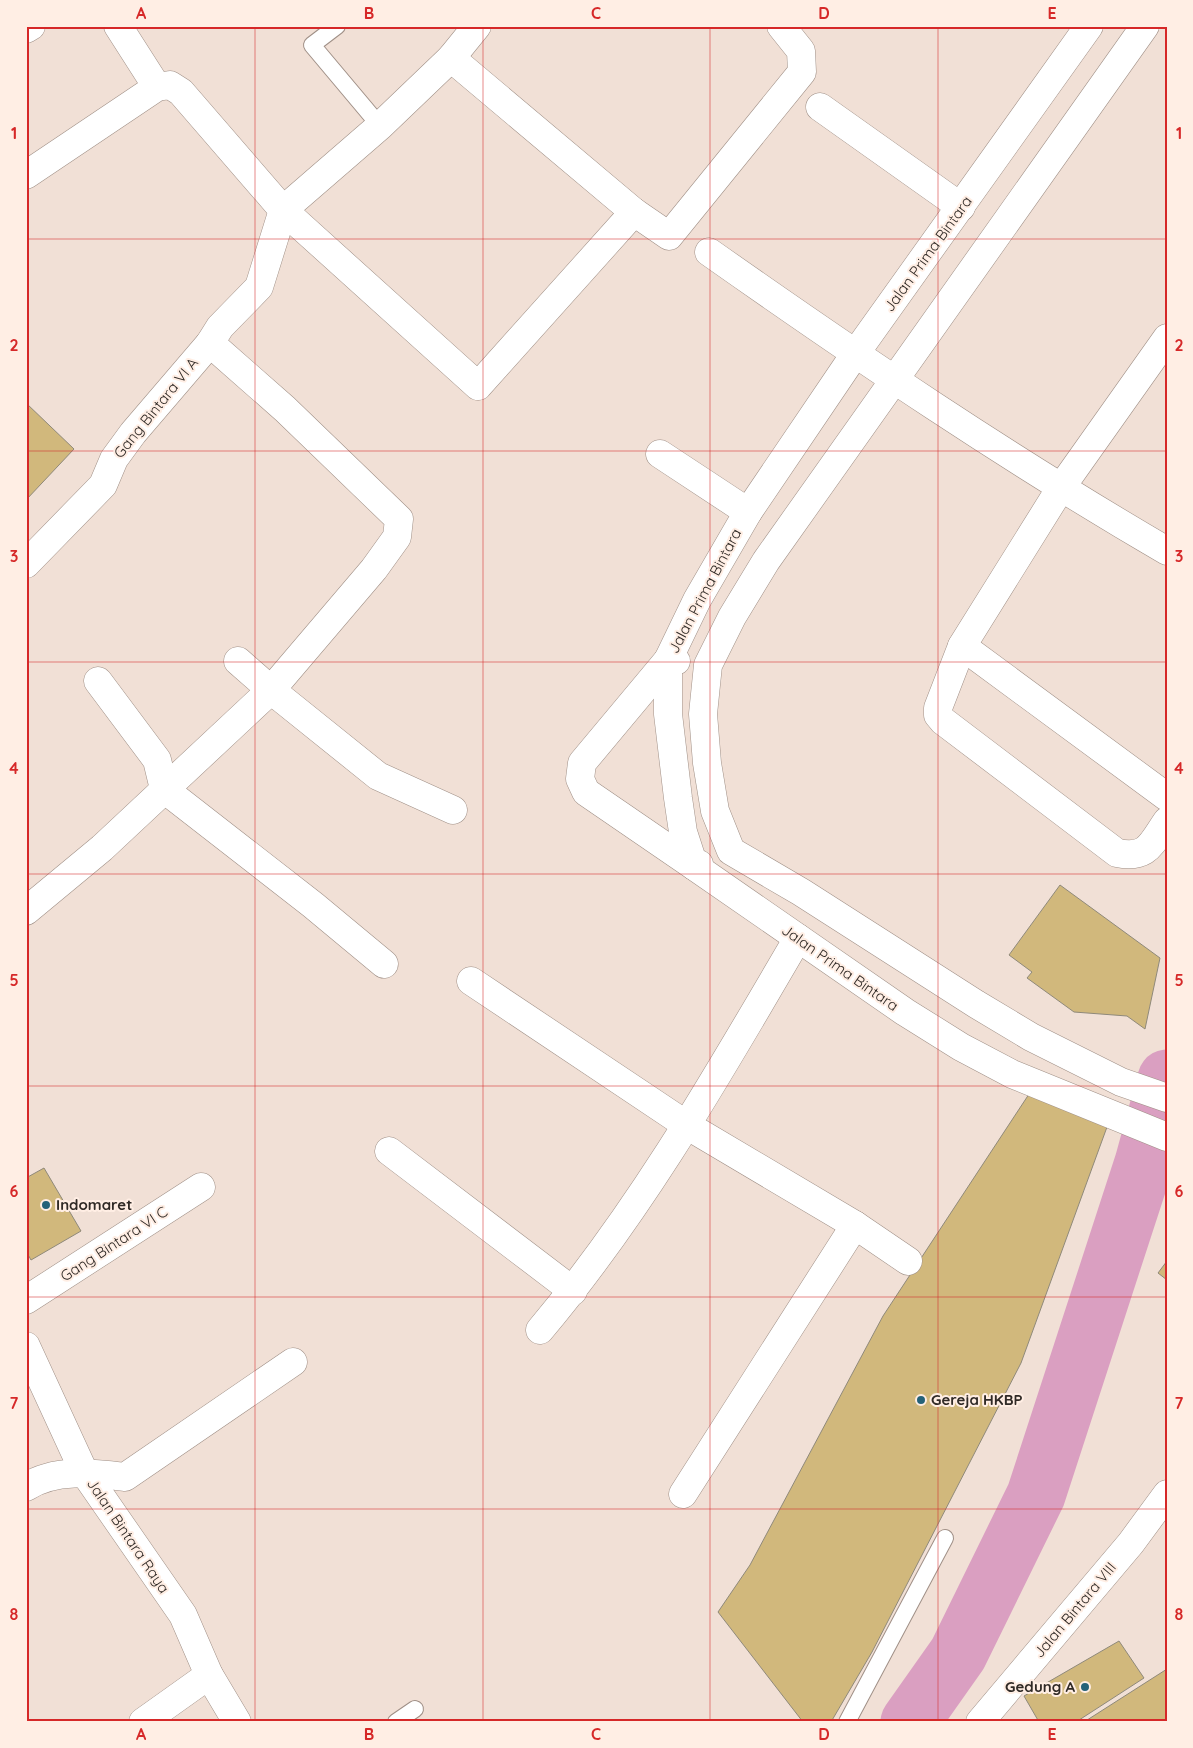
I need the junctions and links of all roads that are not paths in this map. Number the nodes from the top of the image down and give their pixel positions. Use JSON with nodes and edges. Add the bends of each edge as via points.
{"nodes":[{"id":1,"x":32,"y":26,"type":"edge"},
{"id":2,"x":118,"y":26,"type":"edge"},
{"id":3,"x":337,"y":26,"type":"edge"},
{"id":4,"x":478,"y":26,"type":"edge"},
{"id":5,"x":781,"y":26,"type":"edge"},
{"id":6,"x":1089,"y":26,"type":"edge"},
{"id":7,"x":1145,"y":26,"type":"edge"},
{"id":8,"x":26,"y":29,"type":"edge"},
{"id":9,"x":451,"y":58,"type":"junction"},
{"id":10,"x":157,"y":87,"type":"junction"},
{"id":11,"x":820,"y":107,"type":"dead end"},
{"id":12,"x":380,"y":126,"type":"junction"},
{"id":13,"x":26,"y":175,"type":"edge"},
{"id":14,"x":961,"y":207,"type":"junction"},
{"id":15,"x":284,"y":210,"type":"junction"},
{"id":16,"x":634,"y":212,"type":"junction"},
{"id":17,"x":709,"y":252,"type":"dead end"},
{"id":18,"x":1167,"y":338,"type":"edge"},
{"id":19,"x":210,"y":343,"type":"junction"},
{"id":20,"x":855,"y":354,"type":"junction"},
{"id":21,"x":894,"y":380,"type":"junction"},
{"id":22,"x":660,"y":454,"type":"dead end"},
{"id":23,"x":1060,"y":488,"type":"junction"},
{"id":24,"x":748,"y":512,"type":"junction"},
{"id":25,"x":1167,"y":551,"type":"edge"},
{"id":26,"x":26,"y":564,"type":"edge"},
{"id":27,"x":962,"y":646,"type":"junction"},
{"id":28,"x":668,"y":660,"type":"junction"},
{"id":29,"x":238,"y":661,"type":"dead end"},
{"id":30,"x":708,"y":665,"type":"junction"},
{"id":31,"x":98,"y":681,"type":"dead end"},
{"id":32,"x":271,"y":690,"type":"junction"},
{"id":33,"x":164,"y":789,"type":"junction"},
{"id":34,"x":1167,"y":797,"type":"edge"},
{"id":35,"x":453,"y":810,"type":"dead end"},
{"id":36,"x":1167,"y":821,"type":"edge"},
{"id":37,"x":731,"y":850,"type":"junction"},
{"id":38,"x":694,"y":866,"type":"junction"},
{"id":39,"x":26,"y":911,"type":"edge"},
{"id":40,"x":798,"y":938,"type":"junction"},
{"id":41,"x":384,"y":964,"type":"dead end"},
{"id":42,"x":471,"y":982,"type":"dead end"},
{"id":43,"x":1031,"y":1037,"type":"junction"},
{"id":44,"x":1012,"y":1074,"type":"junction"},
{"id":45,"x":1167,"y":1098,"type":"edge"},
{"id":46,"x":688,"y":1126,"type":"junction"},
{"id":47,"x":1167,"y":1137,"type":"edge"},
{"id":48,"x":389,"y":1151,"type":"dead end"},
{"id":49,"x":201,"y":1187,"type":"dead end"},
{"id":50,"x":855,"y":1225,"type":"junction"},
{"id":51,"x":908,"y":1261,"type":"dead end"},
{"id":52,"x":573,"y":1291,"type":"junction"},
{"id":53,"x":26,"y":1300,"type":"edge"},
{"id":54,"x":540,"y":1330,"type":"dead end"},
{"id":55,"x":26,"y":1346,"type":"edge"},
{"id":56,"x":293,"y":1362,"type":"dead end"},
{"id":57,"x":84,"y":1472,"type":"junction"},
{"id":58,"x":26,"y":1486,"type":"edge"},
{"id":59,"x":683,"y":1494,"type":"dead end"},
{"id":60,"x":1167,"y":1494,"type":"edge"},
{"id":61,"x":945,"y":1538,"type":"dead end"},
{"id":62,"x":209,"y":1675,"type":"junction"},
{"id":63,"x":414,"y":1709,"type":"dead end"},
{"id":64,"x":143,"y":1722,"type":"edge"},
{"id":65,"x":237,"y":1722,"type":"edge"},
{"id":66,"x":396,"y":1722,"type":"edge"},
{"id":67,"x":847,"y":1722,"type":"edge"},
{"id":68,"x":980,"y":1722,"type":"edge"}],
"edges":[{"from":1,"to":8,"type":"street"},
{"from":2,"to":10,"type":"street"},
{"from":3,"to":12,"type":"lane","via":[[312,45]]},
{"from":4,"to":9,"type":"street"},
{"from":5,"to":16,"type":"street","via":[[801,51],[802,72],[784,96],[669,236]]},
{"from":6,"to":14,"type":"street","name":"Jalan Prima Bintara"},
{"from":7,"to":21,"type":"street"},
{"from":9,"to":12,"type":"street"},
{"from":9,"to":16,"type":"street"},
{"from":10,"to":13,"type":"street"},
{"from":10,"to":15,"type":"street","via":[[170,85],[181,92]]},
{"from":11,"to":14,"type":"street"},
{"from":12,"to":15,"type":"street"},
{"from":14,"to":20,"type":"street","name":"Jalan Prima Bintara"},
{"from":15,"to":16,"type":"street","via":[[478,386]]},
{"from":15,"to":19,"type":"street","name":"Gang Bintara VI A","via":[[259,287],[220,327]]},
{"from":17,"to":20,"type":"street"},
{"from":18,"to":23,"type":"street"},
{"from":19,"to":26,"type":"street","name":"Gang Bintara VI A","via":[[133,433],[102,485]]},
{"from":19,"to":32,"type":"street","via":[[285,409],[399,520],[397,537],[374,569]]},
{"from":20,"to":21,"type":"street"},
{"from":20,"to":24,"type":"street","name":"Jalan Prima Bintara"},
{"from":21,"to":23,"type":"street"},
{"from":21,"to":30,"type":"street","via":[[766,561]]},
{"from":22,"to":24,"type":"street"},
{"from":23,"to":25,"type":"street"},
{"from":23,"to":27,"type":"street"},
{"from":24,"to":28,"type":"street","name":"Jalan Prima Bintara","via":[[697,600]]},
{"from":27,"to":34,"type":"street"},
{"from":27,"to":36,"type":"street","via":[[938,708],[938,715],[943,721],[1118,853],[1138,855],[1146,851]]},
{"from":28,"to":30,"type":"street"},
{"from":28,"to":38,"type":"street","name":"Jalan Prima Bintara","via":[[668,714],[678,798]]},
{"from":28,"to":38,"type":"street","via":[[582,764],[580,779],[586,792]]},
{"from":29,"to":32,"type":"street"},
{"from":30,"to":37,"type":"street","via":[[703,714],[707,763],[715,812]]},
{"from":31,"to":33,"type":"street","via":[[157,760]]},
{"from":32,"to":33,"type":"street"},
{"from":32,"to":35,"type":"street","via":[[378,776]]},
{"from":33,"to":39,"type":"street","via":[[102,848]]},
{"from":33,"to":41,"type":"street"},
{"from":37,"to":38,"type":"street"},
{"from":37,"to":43,"type":"street"},
{"from":38,"to":40,"type":"street","name":"Jalan Prima Bintara"},
{"from":40,"to":44,"type":"street","name":"Jalan Prima Bintara","via":[[905,1012]]},
{"from":40,"to":46,"type":"street"},
{"from":42,"to":46,"type":"street"},
{"from":43,"to":44,"type":"street"},
{"from":43,"to":45,"type":"street","via":[[1122,1082]]},
{"from":44,"to":47,"type":"street","name":"Jalan Prima Bintara"},
{"from":46,"to":50,"type":"street"},
{"from":46,"to":52,"type":"street"},
{"from":48,"to":52,"type":"street"},
{"from":49,"to":53,"type":"street","name":"Gang Bintara VI C"},
{"from":50,"to":51,"type":"street"},
{"from":50,"to":59,"type":"street"},
{"from":52,"to":54,"type":"street"},
{"from":55,"to":57,"type":"street","name":"Jalan Bintara Raya"},
{"from":56,"to":57,"type":"street","via":[[125,1478]]},
{"from":57,"to":58,"type":"street","via":[[36,1480]]},
{"from":57,"to":62,"type":"street","name":"Jalan Bintara Raya","via":[[183,1615]]},
{"from":60,"to":68,"type":"street","name":"Jalan Bintara VIII","via":[[1126,1550]]},
{"from":61,"to":67,"type":"lane"},
{"from":62,"to":64,"type":"street"},
{"from":62,"to":65,"type":"street","name":"Jalan Bintara Raya"},
{"from":63,"to":66,"type":"lane"}]}
